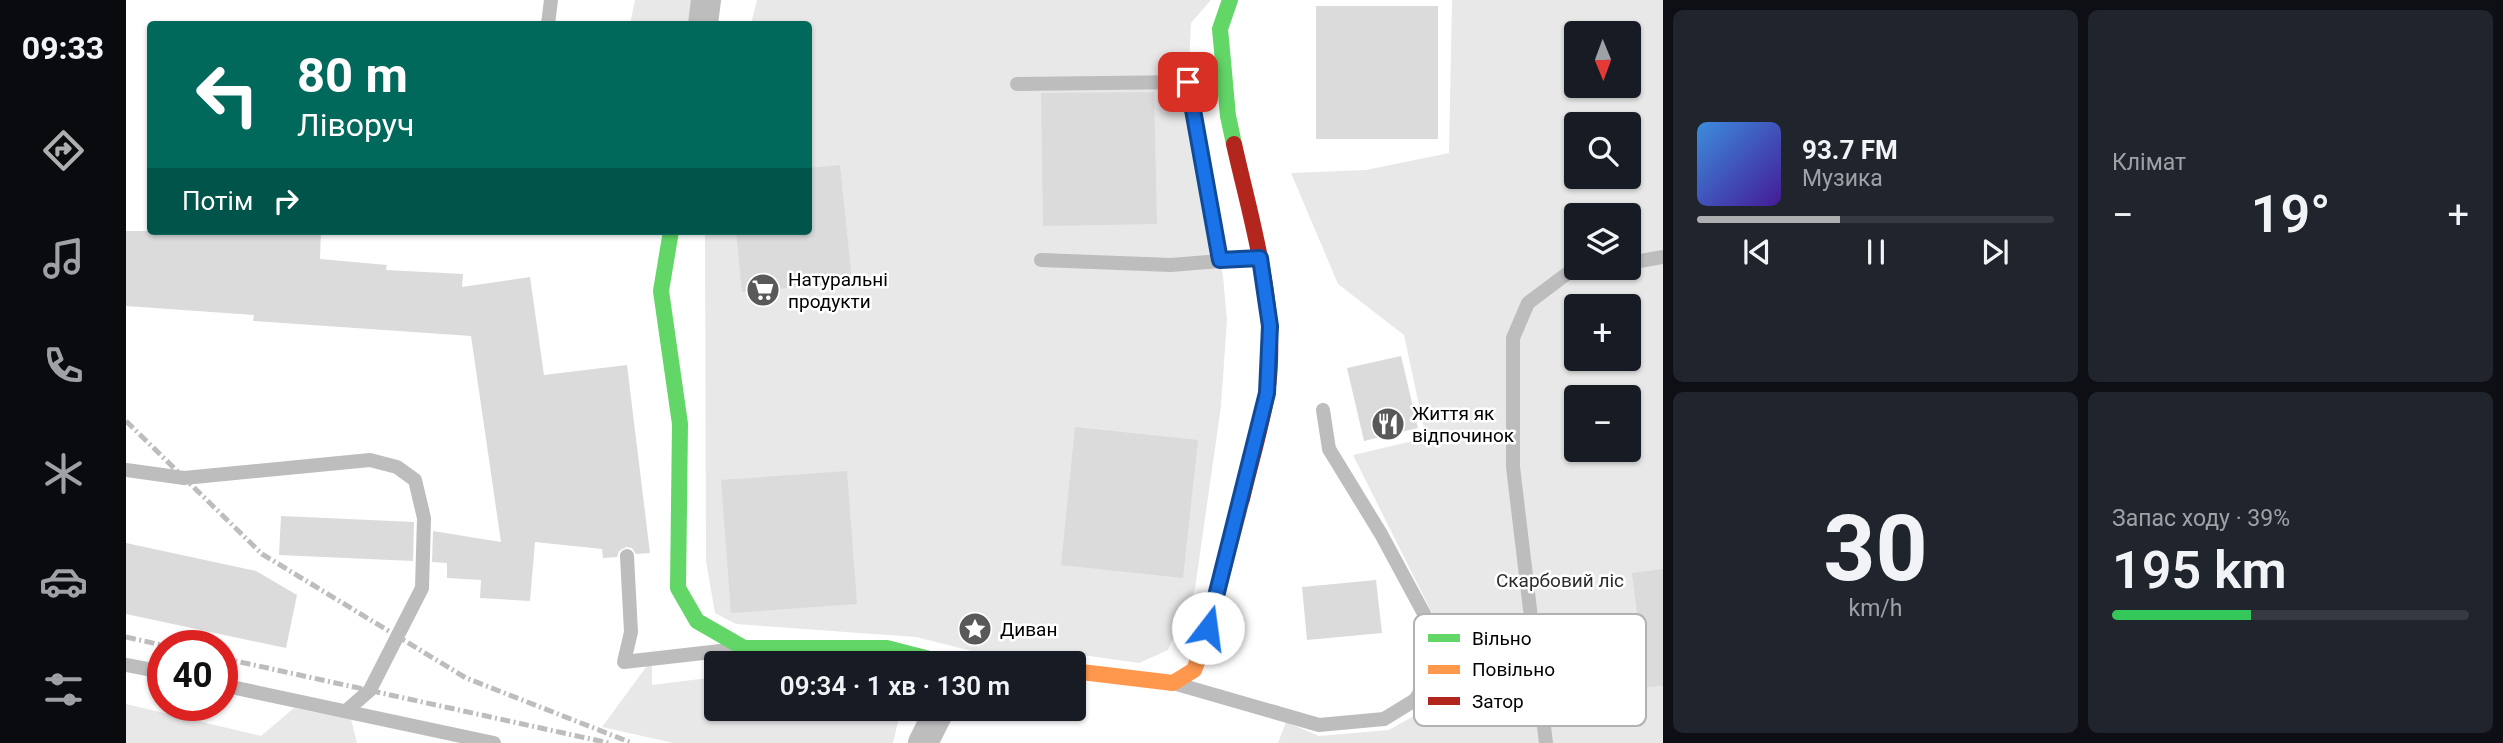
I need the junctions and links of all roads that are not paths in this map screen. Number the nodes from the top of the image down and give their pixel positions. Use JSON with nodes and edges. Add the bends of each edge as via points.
{"nodes":[{"id":1,"x":551,"y":0,"type":"edge"},
{"id":2,"x":706,"y":0,"type":"edge"},
{"id":3,"x":1230,"y":0,"type":"edge"},
{"id":4,"x":548,"y":21,"type":"edge"},
{"id":5,"x":703,"y":21,"type":"edge"},
{"id":6,"x":1017,"y":84,"type":"dead end"},
{"id":7,"x":670,"y":235,"type":"edge"},
{"id":8,"x":1663,"y":257,"type":"edge"},
{"id":9,"x":1260,"y":258,"type":"junction"},
{"id":10,"x":1041,"y":260,"type":"dead end"},
{"id":11,"x":1220,"y":260,"type":"junction"},
{"id":12,"x":1641,"y":261,"type":"edge"},
{"id":13,"x":1564,"y":276,"type":"edge"},
{"id":14,"x":1323,"y":410,"type":"dead end"},
{"id":15,"x":126,"y":470,"type":"edge"},
{"id":16,"x":626,"y":556,"type":"dead end"},
{"id":17,"x":1424,"y":614,"type":"edge"},
{"id":18,"x":1531,"y":614,"type":"edge"},
{"id":19,"x":744,"y":648,"type":"junction"},
{"id":20,"x":899,"y":651,"type":"edge"},
{"id":21,"x":126,"y":665,"type":"edge"},
{"id":22,"x":147,"y":670,"type":"edge"},
{"id":23,"x":1086,"y":673,"type":"edge"},
{"id":24,"x":1173,"y":683,"type":"junction"},
{"id":25,"x":238,"y":688,"type":"edge"},
{"id":26,"x":1414,"y":701,"type":"edge"},
{"id":27,"x":346,"y":711,"type":"junction"},
{"id":28,"x":934,"y":721,"type":"edge"},
{"id":29,"x":494,"y":743,"type":"edge"},
{"id":30,"x":923,"y":743,"type":"edge"}],
"edges":[{"from":1,"to":4,"type":"lane"},
{"from":2,"to":5,"type":"street"},
{"from":3,"to":9,"type":"street","via":[[1220,29],[1228,116]]},
{"from":6,"to":11,"type":"lane","via":[[1188,82]]},
{"from":7,"to":19,"type":"street","via":[[661,290],[680,424],[678,588],[697,621]]},
{"from":8,"to":12,"type":"lane"},
{"from":9,"to":11,"type":"lane"},
{"from":9,"to":24,"type":"street","via":[[1270,326],[1267,393],[1203,648],[1194,670]]},
{"from":10,"to":11,"type":"lane","via":[[1171,265]]},
{"from":13,"to":18,"type":"lane","via":[[1528,303],[1513,338],[1513,467]]},
{"from":14,"to":17,"type":"lane","via":[[1329,449]]},
{"from":15,"to":27,"type":"lane","via":[[184,478],[370,460],[397,467],[415,480],[424,518],[422,588],[370,691]]},
{"from":16,"to":19,"type":"lane","via":[[631,632],[624,662]]},
{"from":19,"to":20,"type":"street"},
{"from":21,"to":22,"type":"lane"},
{"from":23,"to":24,"type":"street"},
{"from":24,"to":26,"type":"lane","via":[[1319,725],[1384,719]]},
{"from":25,"to":27,"type":"lane"},
{"from":27,"to":29,"type":"lane"},
{"from":28,"to":30,"type":"street"}]}
